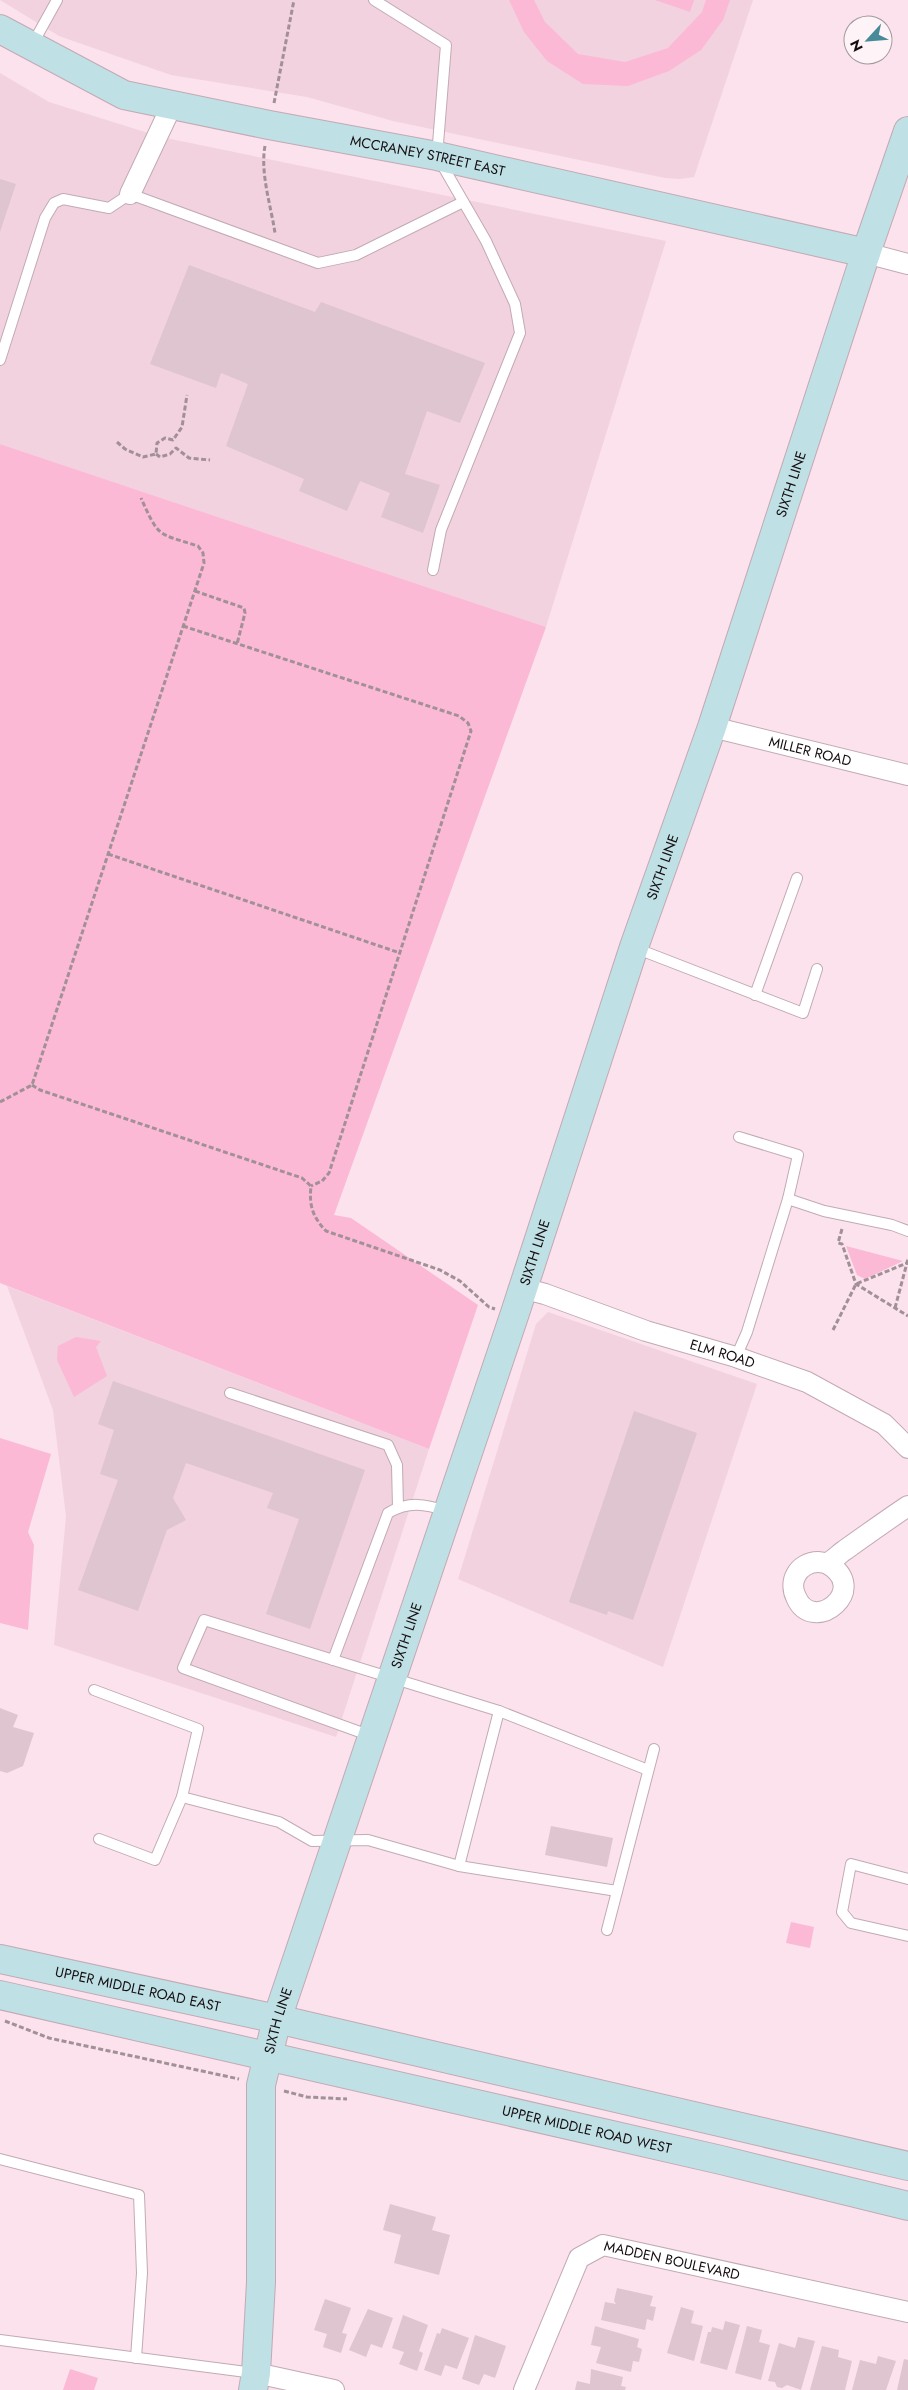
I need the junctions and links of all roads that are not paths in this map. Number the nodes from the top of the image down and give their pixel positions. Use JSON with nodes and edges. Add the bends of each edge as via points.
{"nodes":[{"id":1,"x":57,"y":0,"type":"edge"},
{"id":2,"x":374,"y":0,"type":"edge"},
{"id":3,"x":0,"y":29,"type":"edge"},
{"id":4,"x":31,"y":47,"type":"junction"},
{"id":5,"x":172,"y":105,"type":"junction"},
{"id":6,"x":908,"y":131,"type":"edge"},
{"id":7,"x":437,"y":156,"type":"junction"},
{"id":8,"x":130,"y":194,"type":"junction"},
{"id":9,"x":464,"y":202,"type":"junction"},
{"id":10,"x":866,"y":253,"type":"junction"},
{"id":11,"x":908,"y":264,"type":"edge"},
{"id":12,"x":0,"y":360,"type":"edge"},
{"id":13,"x":433,"y":570,"type":"dead end"},
{"id":14,"x":712,"y":727,"type":"junction"},
{"id":15,"x":908,"y":775,"type":"edge"},
{"id":16,"x":797,"y":878,"type":"dead end"},
{"id":17,"x":634,"y":947,"type":"junction"},
{"id":18,"x":817,"y":969,"type":"dead end"},
{"id":19,"x":755,"y":995,"type":"junction"},
{"id":20,"x":739,"y":1137,"type":"dead end"},
{"id":21,"x":788,"y":1199,"type":"junction"},
{"id":22,"x":908,"y":1231,"type":"edge"},
{"id":23,"x":518,"y":1300,"type":"junction"},
{"id":24,"x":736,"y":1357,"type":"junction"},
{"id":25,"x":230,"y":1394,"type":"dead end"},
{"id":26,"x":908,"y":1448,"type":"edge"},
{"id":27,"x":908,"y":1506,"type":"edge"},
{"id":28,"x":398,"y":1507,"type":"junction"},
{"id":29,"x":448,"y":1512,"type":"junction"},
{"id":30,"x":826,"y":1563,"type":"dead end"},
{"id":31,"x":333,"y":1660,"type":"junction"},
{"id":32,"x":391,"y":1679,"type":"junction"},
{"id":33,"x":94,"y":1690,"type":"dead end"},
{"id":34,"x":499,"y":1710,"type":"junction"},
{"id":35,"x":372,"y":1736,"type":"junction"},
{"id":36,"x":654,"y":1749,"type":"dead end"},
{"id":37,"x":648,"y":1770,"type":"junction"},
{"id":38,"x":182,"y":1797,"type":"junction"},
{"id":39,"x":100,"y":1838,"type":"dead end"},
{"id":40,"x":336,"y":1841,"type":"junction"},
{"id":41,"x":459,"y":1866,"type":"junction"},
{"id":42,"x":908,"y":1878,"type":"edge"},
{"id":43,"x":617,"y":1891,"type":"junction"},
{"id":44,"x":607,"y":1930,"type":"dead end"},
{"id":45,"x":908,"y":1936,"type":"edge"},
{"id":46,"x":0,"y":1959,"type":"edge"},
{"id":47,"x":0,"y":1994,"type":"edge"},
{"id":48,"x":277,"y":2019,"type":"junction"},
{"id":49,"x":267,"y":2055,"type":"junction"},
{"id":50,"x":0,"y":2159,"type":"edge"},
{"id":51,"x":908,"y":2166,"type":"edge"},
{"id":52,"x":908,"y":2206,"type":"edge"},
{"id":53,"x":908,"y":2312,"type":"edge"},
{"id":54,"x":0,"y":2340,"type":"edge"},
{"id":55,"x":136,"y":2358,"type":"junction"},
{"id":56,"x":254,"y":2382,"type":"edge"},
{"id":57,"x":334,"y":2390,"type":"edge"},
{"id":58,"x":524,"y":2390,"type":"edge"}],
"edges":[{"from":1,"to":4,"type":"lane"},
{"from":2,"to":7,"type":"lane","via":[[446,45]]},
{"from":3,"to":4,"type":"street","name":"MCCRANEY STREET EAST"},
{"from":4,"to":5,"type":"street","name":"MCCRANEY STREET EAST","via":[[124,95]]},
{"from":5,"to":7,"type":"street","name":"MCCRANEY STREET EAST"},
{"from":5,"to":8,"type":"street"},
{"from":6,"to":10,"type":"street","name":"SIXTH LINE"},
{"from":7,"to":9,"type":"lane"},
{"from":7,"to":10,"type":"street","name":"MCCRANEY STREET EAST"},
{"from":8,"to":9,"type":"lane","via":[[318,263],[356,255]]},
{"from":8,"to":12,"type":"lane","via":[[109,208],[63,199],[54,203],[45,218]]},
{"from":9,"to":13,"type":"lane","via":[[515,304],[520,333],[441,530]]},
{"from":10,"to":11,"type":"street"},
{"from":10,"to":14,"type":"street","name":"SIXTH LINE"},
{"from":14,"to":15,"type":"street","name":"MILLER ROAD"},
{"from":14,"to":17,"type":"street","name":"SIXTH LINE"},
{"from":16,"to":19,"type":"lane"},
{"from":17,"to":19,"type":"lane"},
{"from":17,"to":23,"type":"street","name":"SIXTH LINE"},
{"from":18,"to":19,"type":"lane","via":[[804,1013]]},
{"from":20,"to":21,"type":"lane","via":[[798,1155]]},
{"from":21,"to":22,"type":"lane"},
{"from":21,"to":24,"type":"lane","via":[[747,1332]]},
{"from":23,"to":24,"type":"street","name":"ELM ROAD","via":[[545,1294],[646,1331]]},
{"from":23,"to":29,"type":"street","name":"SIXTH LINE"},
{"from":24,"to":26,"type":"street","name":"ELM ROAD","via":[[807,1382],[884,1424]]},
{"from":25,"to":28,"type":"lane","via":[[388,1445],[396,1465]]},
{"from":27,"to":30,"type":"street"},
{"from":28,"to":29,"type":"lane","via":[[425,1504]]},
{"from":28,"to":31,"type":"lane","via":[[388,1513]]},
{"from":29,"to":32,"type":"street","name":"SIXTH LINE"},
{"from":31,"to":32,"type":"lane"},
{"from":31,"to":35,"type":"lane","via":[[204,1620],[184,1668]]},
{"from":32,"to":34,"type":"lane"},
{"from":32,"to":35,"type":"street","name":"SIXTH LINE"},
{"from":33,"to":38,"type":"lane","via":[[198,1729]]},
{"from":34,"to":37,"type":"lane"},
{"from":34,"to":41,"type":"lane"},
{"from":35,"to":40,"type":"street","name":"SIXTH LINE"},
{"from":36,"to":37,"type":"lane"},
{"from":37,"to":43,"type":"lane"},
{"from":38,"to":39,"type":"lane","via":[[154,1860]]},
{"from":38,"to":40,"type":"lane","via":[[279,1822],[312,1841]]},
{"from":40,"to":41,"type":"lane","via":[[368,1840]]},
{"from":40,"to":48,"type":"street","name":"SIXTH LINE"},
{"from":41,"to":43,"type":"lane"},
{"from":42,"to":45,"type":"lane","via":[[851,1864],[842,1912],[851,1923]]},
{"from":43,"to":44,"type":"lane"},
{"from":46,"to":48,"type":"street","name":"UPPER MIDDLE ROAD EAST"},
{"from":47,"to":49,"type":"street"},
{"from":48,"to":49,"type":"street","name":"SIXTH LINE"},
{"from":48,"to":51,"type":"street"},
{"from":49,"to":52,"type":"street","name":"UPPER MIDDLE ROAD WEST"},
{"from":49,"to":56,"type":"street","name":"SIXTH LINE","via":[[261,2085],[261,2282]]},
{"from":50,"to":55,"type":"lane","via":[[139,2196],[142,2273]]},
{"from":53,"to":58,"type":"street","name":"MADDEN BOULEVARD","via":[[604,2245],[579,2258]]},
{"from":54,"to":55,"type":"lane"},
{"from":55,"to":56,"type":"lane"},
{"from":56,"to":57,"type":"street"}]}
